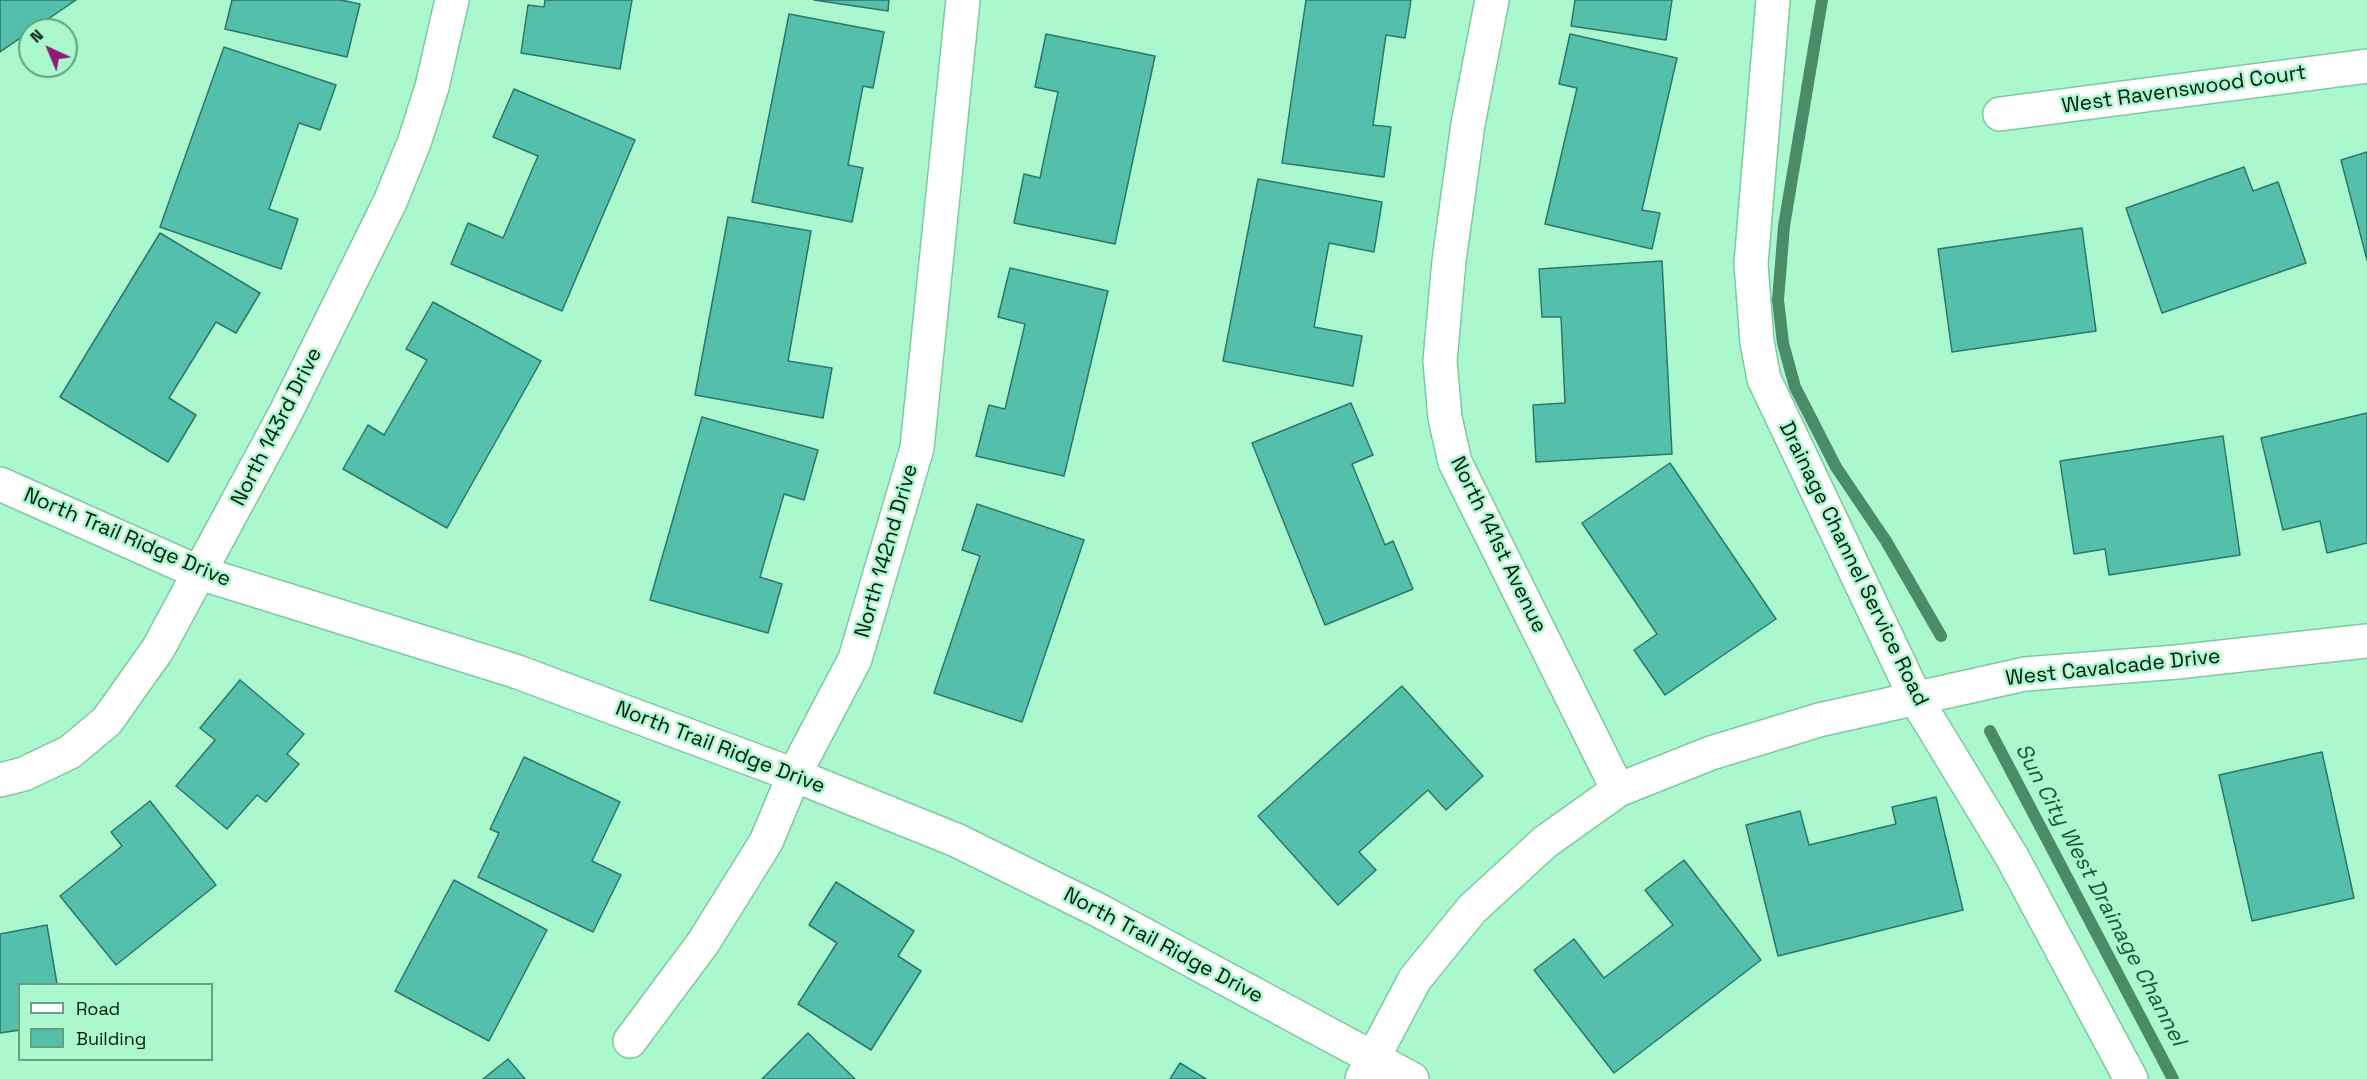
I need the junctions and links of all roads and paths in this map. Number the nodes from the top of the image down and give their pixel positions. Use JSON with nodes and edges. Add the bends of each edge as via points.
{"nodes":[{"id":1,"x":452,"y":0,"type":"edge"},
{"id":2,"x":963,"y":0,"type":"edge"},
{"id":3,"x":1492,"y":0,"type":"edge"},
{"id":4,"x":1773,"y":0,"type":"edge"},
{"id":5,"x":2367,"y":66,"type":"edge"},
{"id":6,"x":2001,"y":114,"type":"dead end"},
{"id":7,"x":0,"y":484,"type":"edge"},
{"id":8,"x":200,"y":573,"type":"junction"},
{"id":9,"x":2367,"y":641,"type":"edge"},
{"id":10,"x":1922,"y":697,"type":"junction"},
{"id":11,"x":794,"y":775,"type":"junction"},
{"id":12,"x":0,"y":780,"type":"edge"},
{"id":13,"x":1618,"y":790,"type":"junction"},
{"id":14,"x":630,"y":1041,"type":"dead end"},
{"id":15,"x":1368,"y":1068,"type":"edge"},
{"id":16,"x":1412,"y":1079,"type":"edge"},
{"id":17,"x":2131,"y":1079,"type":"edge"}],
"edges":[{"from":1,"to":8,"type":"street","name":"North 143rd Drive","via":[[432,87],[390,202],[286,412]]},
{"from":2,"to":11,"type":"street","name":"North 142nd Drive","via":[[917,448],[855,659]]},
{"from":3,"to":13,"type":"street","name":"North 141st Avenue","via":[[1468,124],[1449,261],[1440,361],[1445,418],[1455,462]]},
{"from":4,"to":10,"type":"street","name":"Drainage Channel Service Road","via":[[1751,264],[1764,380]]},
{"from":5,"to":6,"type":"street","name":"West Ravenswood Court"},
{"from":7,"to":8,"type":"street","name":"North Trail Ridge Drive"},
{"from":8,"to":11,"type":"street","name":"North Trail Ridge Drive","via":[[515,671]]},
{"from":8,"to":12,"type":"street","name":"North 143rd Drive","via":[[158,649],[107,721],[70,752],[24,774]]},
{"from":9,"to":10,"type":"street","name":"West Cavalcade Drive","via":[[2025,674]]},
{"from":10,"to":13,"type":"street","name":"West Cavalcade Drive","via":[[1819,720],[1711,753]]},
{"from":10,"to":17,"type":"street","name":"Drainage Channel Service Road"},
{"from":11,"to":14,"type":"street","name":"North 142nd Drive","via":[[766,842],[703,943]]},
{"from":11,"to":15,"type":"street","name":"North Trail Ridge Drive","via":[[956,840],[1088,904]]},
{"from":13,"to":15,"type":"street","name":"West Cavalcade Drive","via":[[1545,842],[1472,909],[1415,979]]},
{"from":15,"to":16,"type":"street","name":"North Trail Ridge Drive"}]}
